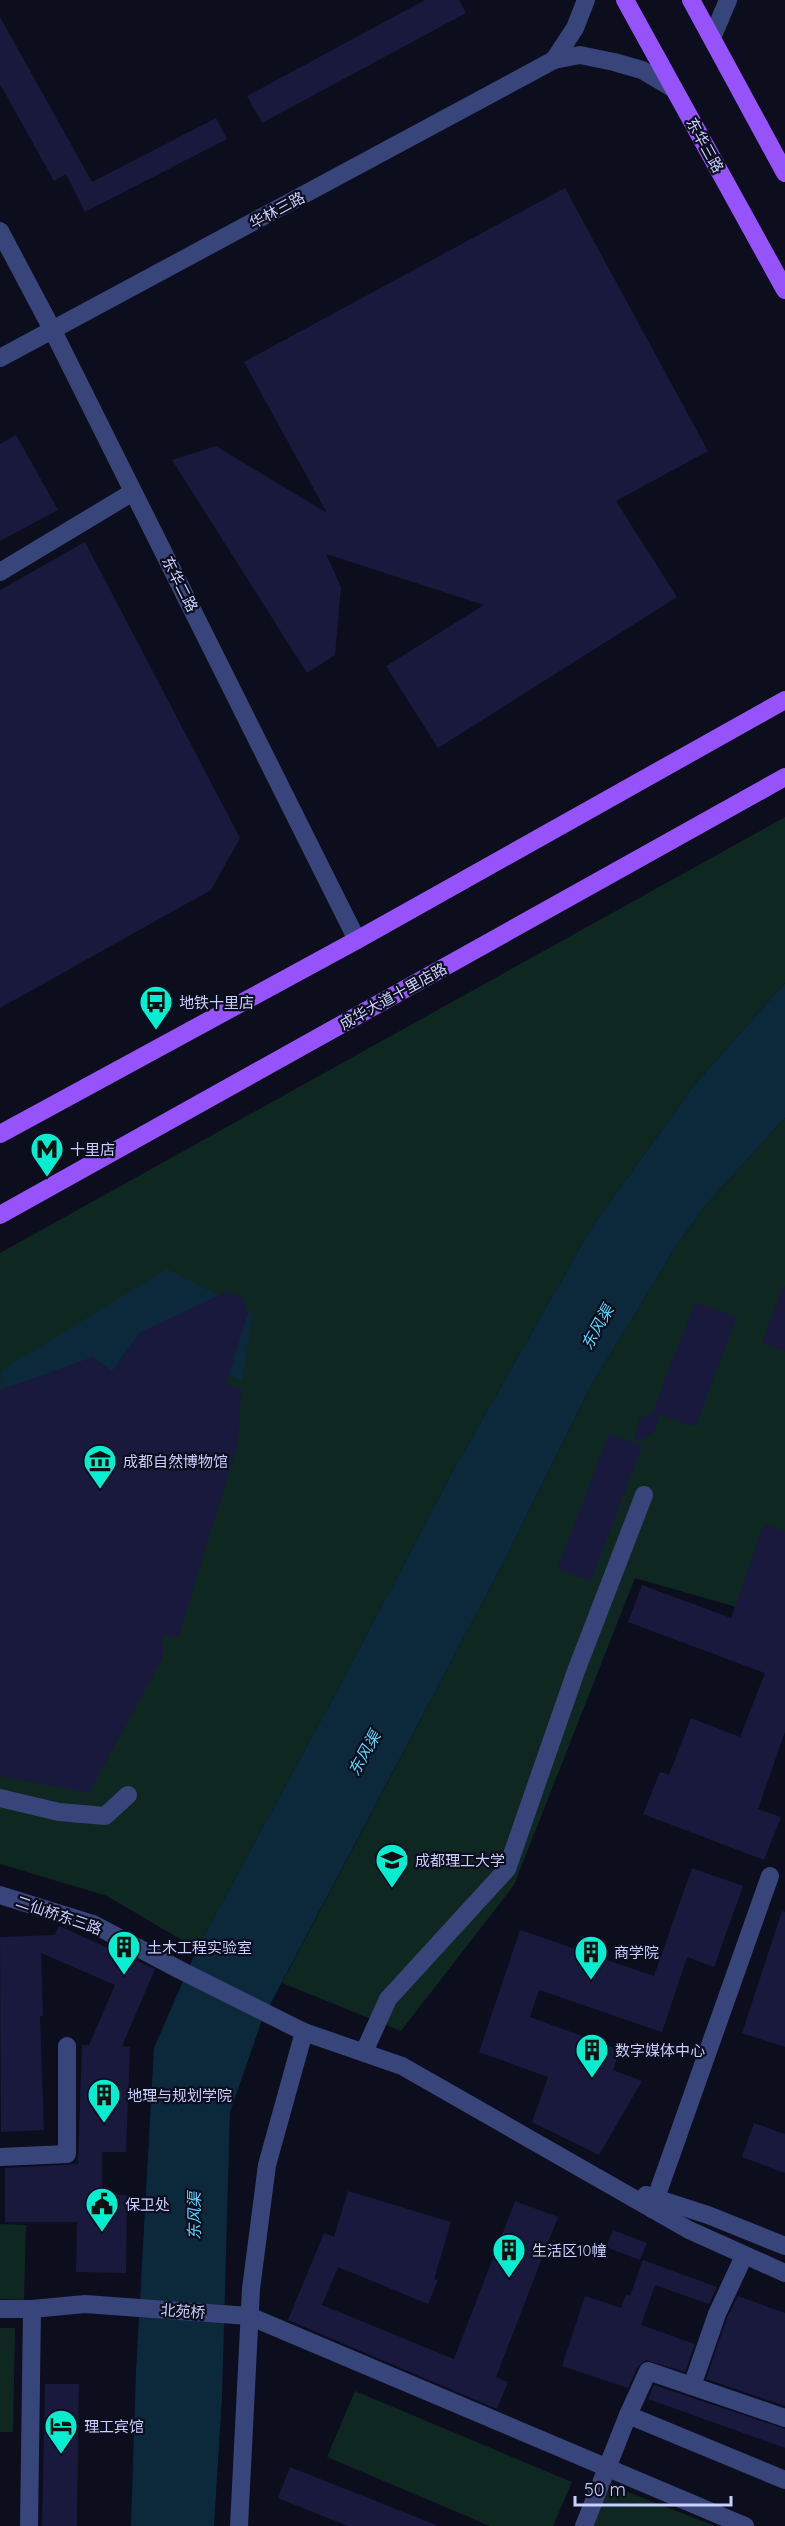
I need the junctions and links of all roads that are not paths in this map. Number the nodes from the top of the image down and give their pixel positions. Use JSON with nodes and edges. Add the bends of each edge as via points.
{"nodes":[{"id":1,"x":586,"y":0,"type":"edge"},
{"id":2,"x":625,"y":0,"type":"edge"},
{"id":3,"x":691,"y":0,"type":"edge"},
{"id":4,"x":728,"y":0,"type":"edge"},
{"id":5,"x":712,"y":38,"type":"junction"},
{"id":6,"x":554,"y":60,"type":"junction"},
{"id":7,"x":674,"y":89,"type":"junction"},
{"id":8,"x":785,"y":173,"type":"edge"},
{"id":9,"x":0,"y":231,"type":"edge"},
{"id":10,"x":785,"y":290,"type":"edge"},
{"id":11,"x":53,"y":331,"type":"junction"},
{"id":12,"x":0,"y":358,"type":"edge"},
{"id":13,"x":134,"y":492,"type":"junction"},
{"id":14,"x":0,"y":572,"type":"edge"},
{"id":15,"x":785,"y":700,"type":"edge"},
{"id":16,"x":785,"y":777,"type":"edge"},
{"id":17,"x":357,"y":940,"type":"junction"},
{"id":18,"x":0,"y":1134,"type":"edge"},
{"id":19,"x":0,"y":1215,"type":"edge"},
{"id":20,"x":644,"y":1495,"type":"dead end"},
{"id":21,"x":128,"y":1795,"type":"dead end"},
{"id":22,"x":0,"y":1798,"type":"edge"},
{"id":23,"x":770,"y":1876,"type":"dead end"},
{"id":24,"x":0,"y":1895,"type":"edge"},
{"id":25,"x":304,"y":2032,"type":"junction"},
{"id":26,"x":67,"y":2046,"type":"dead end"},
{"id":27,"x":364,"y":2052,"type":"junction"},
{"id":28,"x":0,"y":2157,"type":"edge"},
{"id":29,"x":654,"y":2203,"type":"junction"},
{"id":30,"x":785,"y":2246,"type":"edge"},
{"id":31,"x":744,"y":2256,"type":"junction"},
{"id":32,"x":785,"y":2273,"type":"edge"},
{"id":33,"x":0,"y":2309,"type":"edge"},
{"id":34,"x":32,"y":2310,"type":"junction"},
{"id":35,"x":242,"y":2316,"type":"junction"},
{"id":36,"x":692,"y":2386,"type":"junction"},
{"id":37,"x":628,"y":2415,"type":"junction"},
{"id":38,"x":785,"y":2418,"type":"edge"},
{"id":39,"x":608,"y":2468,"type":"junction"},
{"id":40,"x":785,"y":2480,"type":"edge"},
{"id":41,"x":29,"y":2526,"type":"edge"},
{"id":42,"x":239,"y":2526,"type":"edge"},
{"id":43,"x":584,"y":2526,"type":"edge"},
{"id":44,"x":745,"y":2526,"type":"edge"}],
"edges":[{"from":1,"to":6,"type":"street","via":[[575,28]]},
{"from":2,"to":7,"type":"main road","name":"东华三路"},
{"from":3,"to":5,"type":"main road"},
{"from":4,"to":5,"type":"street"},
{"from":5,"to":8,"type":"main road"},
{"from":6,"to":7,"type":"street","via":[[580,55],[614,62],[642,70]]},
{"from":6,"to":11,"type":"street","name":"华林三路"},
{"from":7,"to":10,"type":"main road","name":"东华三路"},
{"from":9,"to":11,"type":"street","name":"东华二路"},
{"from":11,"to":12,"type":"street","name":"华林三路"},
{"from":11,"to":13,"type":"street","name":"东华二路"},
{"from":13,"to":14,"type":"street"},
{"from":13,"to":17,"type":"street","name":"东华二路"},
{"from":15,"to":17,"type":"main road"},
{"from":16,"to":19,"type":"main road","name":"成华大道十里店路"},
{"from":17,"to":18,"type":"main road"},
{"from":20,"to":27,"type":"street","via":[[576,1671],[507,1869],[388,1999]]},
{"from":21,"to":22,"type":"street","via":[[105,1816],[59,1812]]},
{"from":23,"to":29,"type":"street"},
{"from":24,"to":25,"type":"street","name":"二仙桥东三路","via":[[93,1924]]},
{"from":25,"to":27,"type":"street","name":"二仙桥东三路"},
{"from":25,"to":35,"type":"street","via":[[267,2164],[251,2289]]},
{"from":26,"to":28,"type":"street","via":[[67,2154]]},
{"from":27,"to":29,"type":"street","name":"二仙桥东三路","via":[[402,2066],[618,2190]]},
{"from":29,"to":30,"type":"street","via":[[708,2215]]},
{"from":29,"to":31,"type":"street"},
{"from":31,"to":32,"type":"street"},
{"from":31,"to":36,"type":"street","via":[[717,2314]]},
{"from":33,"to":34,"type":"street","name":"北苑桥"},
{"from":34,"to":35,"type":"street","name":"北苑桥","via":[[85,2304]]},
{"from":34,"to":41,"type":"street"},
{"from":35,"to":39,"type":"street","name":"北苑桥"},
{"from":35,"to":42,"type":"street"},
{"from":36,"to":37,"type":"street","via":[[648,2371]]},
{"from":36,"to":38,"type":"street"},
{"from":37,"to":39,"type":"street"},
{"from":37,"to":40,"type":"street"},
{"from":39,"to":43,"type":"street"},
{"from":39,"to":44,"type":"street","name":"北苑桥"}]}
